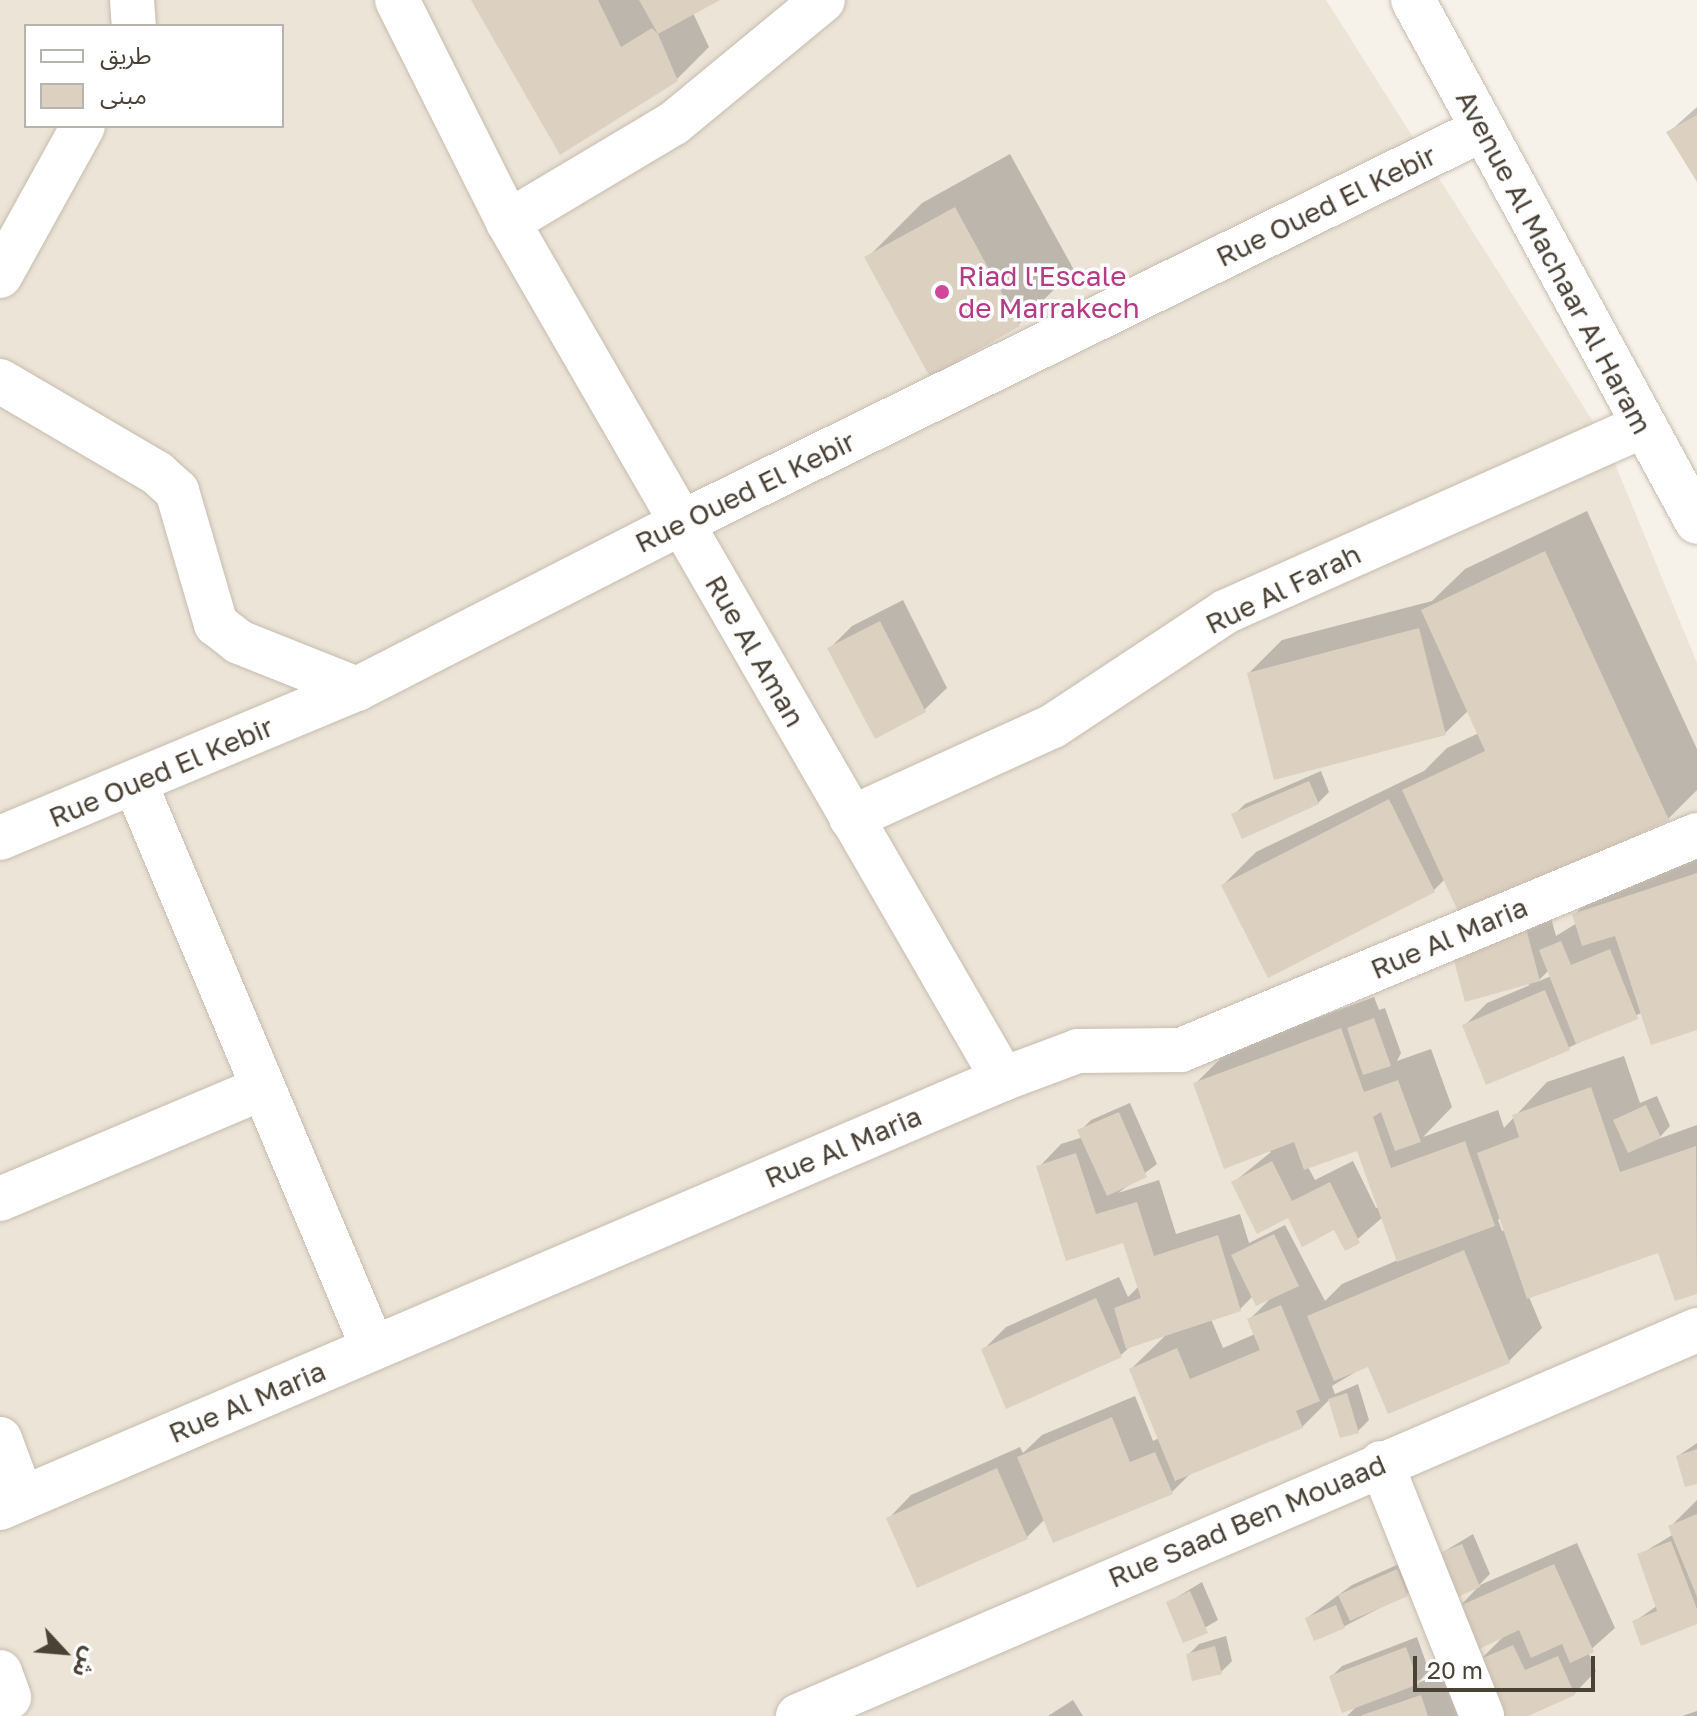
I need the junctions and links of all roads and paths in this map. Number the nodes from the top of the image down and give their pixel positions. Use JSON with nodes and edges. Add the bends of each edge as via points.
{"nodes":[{"id":1,"x":132,"y":0,"type":"edge"},
{"id":2,"x":397,"y":0,"type":"edge"},
{"id":3,"x":823,"y":0,"type":"edge"},
{"id":4,"x":1413,"y":0,"type":"edge"},
{"id":5,"x":134,"y":24,"type":"edge"},
{"id":6,"x":82,"y":128,"type":"edge"},
{"id":7,"x":1483,"y":129,"type":"junction"},
{"id":8,"x":508,"y":222,"type":"junction"},
{"id":9,"x":0,"y":276,"type":"edge"},
{"id":10,"x":0,"y":381,"type":"edge"},
{"id":11,"x":1642,"y":426,"type":"junction"},
{"id":12,"x":1697,"y":522,"type":"edge"},
{"id":13,"x":681,"y":523,"type":"junction"},
{"id":14,"x":357,"y":689,"type":"junction"},
{"id":15,"x":135,"y":783,"type":"junction"},
{"id":16,"x":851,"y":818,"type":"junction"},
{"id":17,"x":1697,"y":835,"type":"edge"},
{"id":18,"x":0,"y":838,"type":"edge"},
{"id":19,"x":1003,"y":1079,"type":"junction"},
{"id":20,"x":263,"y":1088,"type":"junction"},
{"id":21,"x":0,"y":1199,"type":"edge"},
{"id":22,"x":1697,"y":1330,"type":"edge"},
{"id":23,"x":373,"y":1348,"type":"junction"},
{"id":24,"x":0,"y":1439,"type":"edge"},
{"id":25,"x":1381,"y":1463,"type":"junction"},
{"id":26,"x":11,"y":1503,"type":"edge"},
{"id":27,"x":864,"y":1703,"type":"edge"},
{"id":28,"x":798,"y":1716,"type":"edge"},
{"id":29,"x":1482,"y":1716,"type":"edge"}],
"edges":[{"from":1,"to":5,"type":"street"},
{"from":2,"to":8,"type":"street","name":"Rue Al Aman"},
{"from":3,"to":8,"type":"street","via":[[674,123]]},
{"from":4,"to":7,"type":"street","name":"Avenue Al Machaar Al Haram"},
{"from":6,"to":9,"type":"street"},
{"from":7,"to":11,"type":"street","name":"Avenue Al Machaar Al Haram"},
{"from":7,"to":13,"type":"street","name":"Rue Oued El Kebir"},
{"from":8,"to":13,"type":"street","name":"Rue Al Aman"},
{"from":10,"to":14,"type":"street","via":[[157,473],[177,491],[216,624],[239,642]]},
{"from":11,"to":12,"type":"street","name":"Avenue Al Machaar Al Haram"},
{"from":11,"to":16,"type":"street","name":"Rue Al Farah","via":[[1225,612],[1053,726]]},
{"from":13,"to":14,"type":"street","name":"Rue Oued El Kebir"},
{"from":13,"to":16,"type":"street","name":"Rue Al Aman"},
{"from":14,"to":15,"type":"street","name":"Rue Oued El Kebir"},
{"from":15,"to":18,"type":"street","name":"Rue Oued El Kebir"},
{"from":15,"to":20,"type":"street"},
{"from":16,"to":19,"type":"street","name":"Rue Al Aman"},
{"from":17,"to":19,"type":"street","name":"Rue Al Maria","via":[[1181,1050],[1078,1051]]},
{"from":19,"to":23,"type":"street","name":"Rue Al Maria"},
{"from":20,"to":21,"type":"street"},
{"from":20,"to":23,"type":"street"},
{"from":22,"to":25,"type":"street","name":"Rue Saad Ben Mouaad"},
{"from":23,"to":26,"type":"street","name":"Rue Al Maria"},
{"from":24,"to":26,"type":"street"},
{"from":25,"to":27,"type":"street","name":"Rue Saad Ben Mouaad"},
{"from":25,"to":29,"type":"street"},
{"from":27,"to":28,"type":"street","name":"Rue Saad Ben Mouaad"}]}
